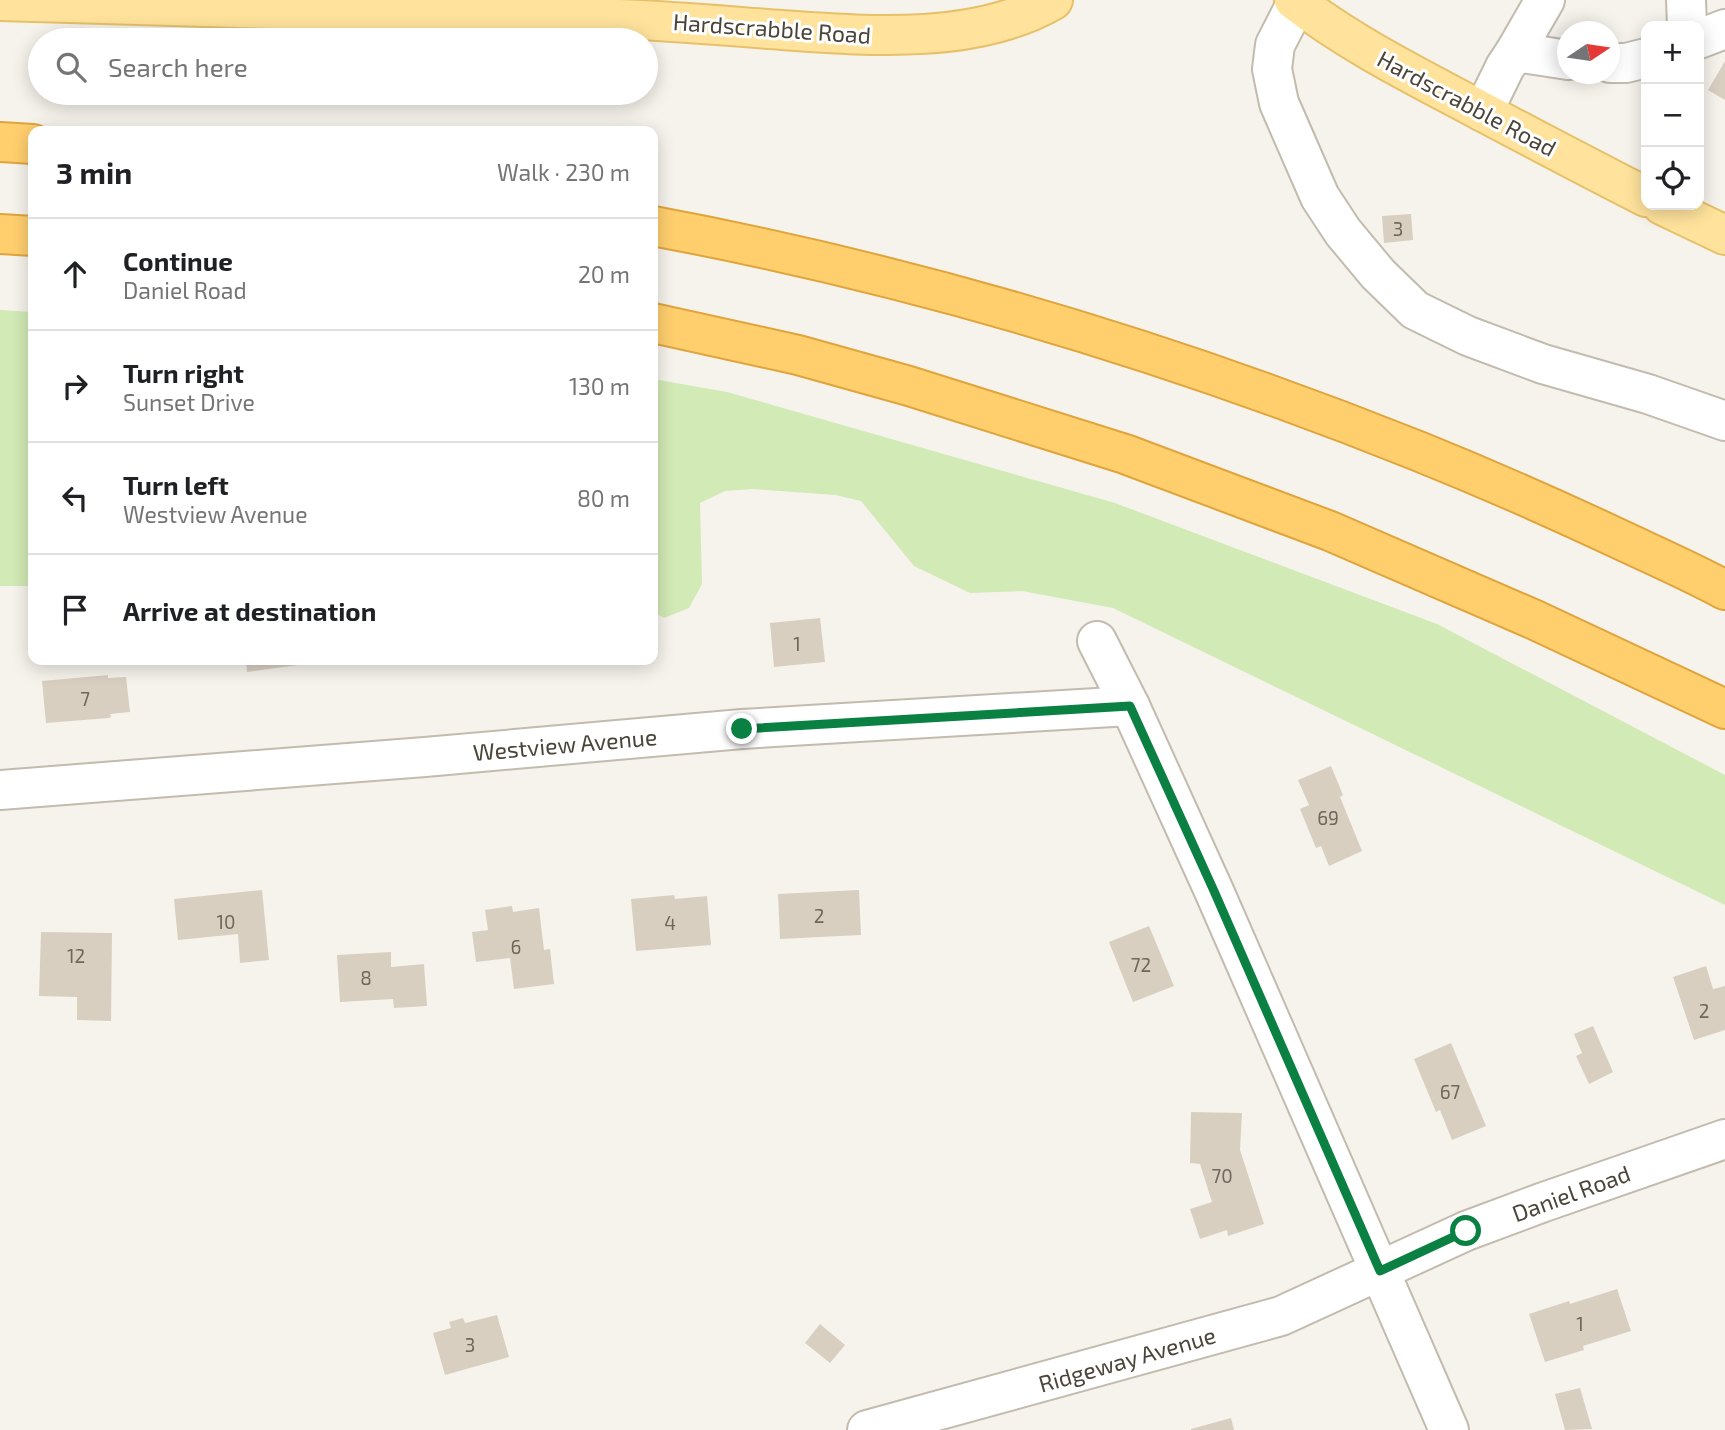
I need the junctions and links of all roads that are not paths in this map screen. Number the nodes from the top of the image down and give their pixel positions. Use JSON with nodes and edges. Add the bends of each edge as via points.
{"nodes":[{"id":1,"x":681,"y":0,"type":"edge"},
{"id":2,"x":1053,"y":0,"type":"edge"},
{"id":3,"x":1545,"y":0,"type":"edge"},
{"id":4,"x":1686,"y":0,"type":"edge"},
{"id":5,"x":0,"y":1,"type":"edge"},
{"id":6,"x":1295,"y":1,"type":"edge"},
{"id":7,"x":486,"y":15,"type":"junction"},
{"id":8,"x":1687,"y":21,"type":"edge"},
{"id":9,"x":1725,"y":29,"type":"edge"},
{"id":10,"x":1704,"y":36,"type":"edge"},
{"id":11,"x":1515,"y":52,"type":"junction"},
{"id":12,"x":1557,"y":58,"type":"edge"},
{"id":13,"x":1641,"y":59,"type":"edge"},
{"id":14,"x":1620,"y":63,"type":"edge"},
{"id":15,"x":1483,"y":112,"type":"junction"},
{"id":16,"x":0,"y":142,"type":"edge"},
{"id":17,"x":28,"y":144,"type":"edge"},
{"id":18,"x":1641,"y":194,"type":"edge"},
{"id":19,"x":1672,"y":210,"type":"edge"},
{"id":20,"x":658,"y":227,"type":"edge"},
{"id":21,"x":0,"y":234,"type":"edge"},
{"id":22,"x":28,"y":236,"type":"edge"},
{"id":23,"x":1725,"y":236,"type":"edge"},
{"id":24,"x":658,"y":324,"type":"edge"},
{"id":25,"x":1725,"y":421,"type":"edge"},
{"id":26,"x":1725,"y":590,"type":"edge"},
{"id":27,"x":1097,"y":641,"type":"dead end"},
{"id":28,"x":1130,"y":706,"type":"junction"},
{"id":29,"x":1725,"y":709,"type":"edge"},
{"id":30,"x":0,"y":790,"type":"edge"},
{"id":31,"x":1725,"y":1139,"type":"edge"},
{"id":32,"x":1380,"y":1271,"type":"junction"},
{"id":33,"x":867,"y":1430,"type":"edge"},
{"id":34,"x":1449,"y":1430,"type":"edge"}],
"edges":[{"from":1,"to":7,"type":"main road","via":[[614,11]]},
{"from":2,"to":7,"type":"main road","name":"Hardscrabble Road","via":[[1002,21],[961,31],[911,35]]},
{"from":3,"to":11,"type":"street"},
{"from":4,"to":8,"type":"street"},
{"from":5,"to":7,"type":"main road"},
{"from":6,"to":15,"type":"main road","name":"Hardscrabble Road","via":[[1380,57]]},
{"from":6,"to":25,"type":"street","via":[[1275,45],[1272,69],[1279,103],[1320,197],[1378,274],[1415,310],[1468,336]]},
{"from":9,"to":10,"type":"street"},
{"from":11,"to":12,"type":"street"},
{"from":11,"to":15,"type":"street"},
{"from":13,"to":14,"type":"street"},
{"from":15,"to":18,"type":"main road","name":"Hardscrabble Road"},
{"from":16,"to":17,"type":"highway"},
{"from":19,"to":23,"type":"main road"},
{"from":20,"to":26,"type":"highway","via":[[929,287],[1154,354],[1482,477]]},
{"from":21,"to":22,"type":"highway"},
{"from":24,"to":29,"type":"highway","via":[[798,355],[1125,454],[1330,531]]},
{"from":27,"to":28,"type":"street"},
{"from":28,"to":30,"type":"street","name":"Westview Avenue","via":[[742,729]]},
{"from":28,"to":32,"type":"street"},
{"from":31,"to":32,"type":"street","name":"Daniel Road","via":[[1466,1231]]},
{"from":32,"to":33,"type":"street","name":"Ridgeway Avenue","via":[[1281,1316]]},
{"from":32,"to":34,"type":"street"}]}
